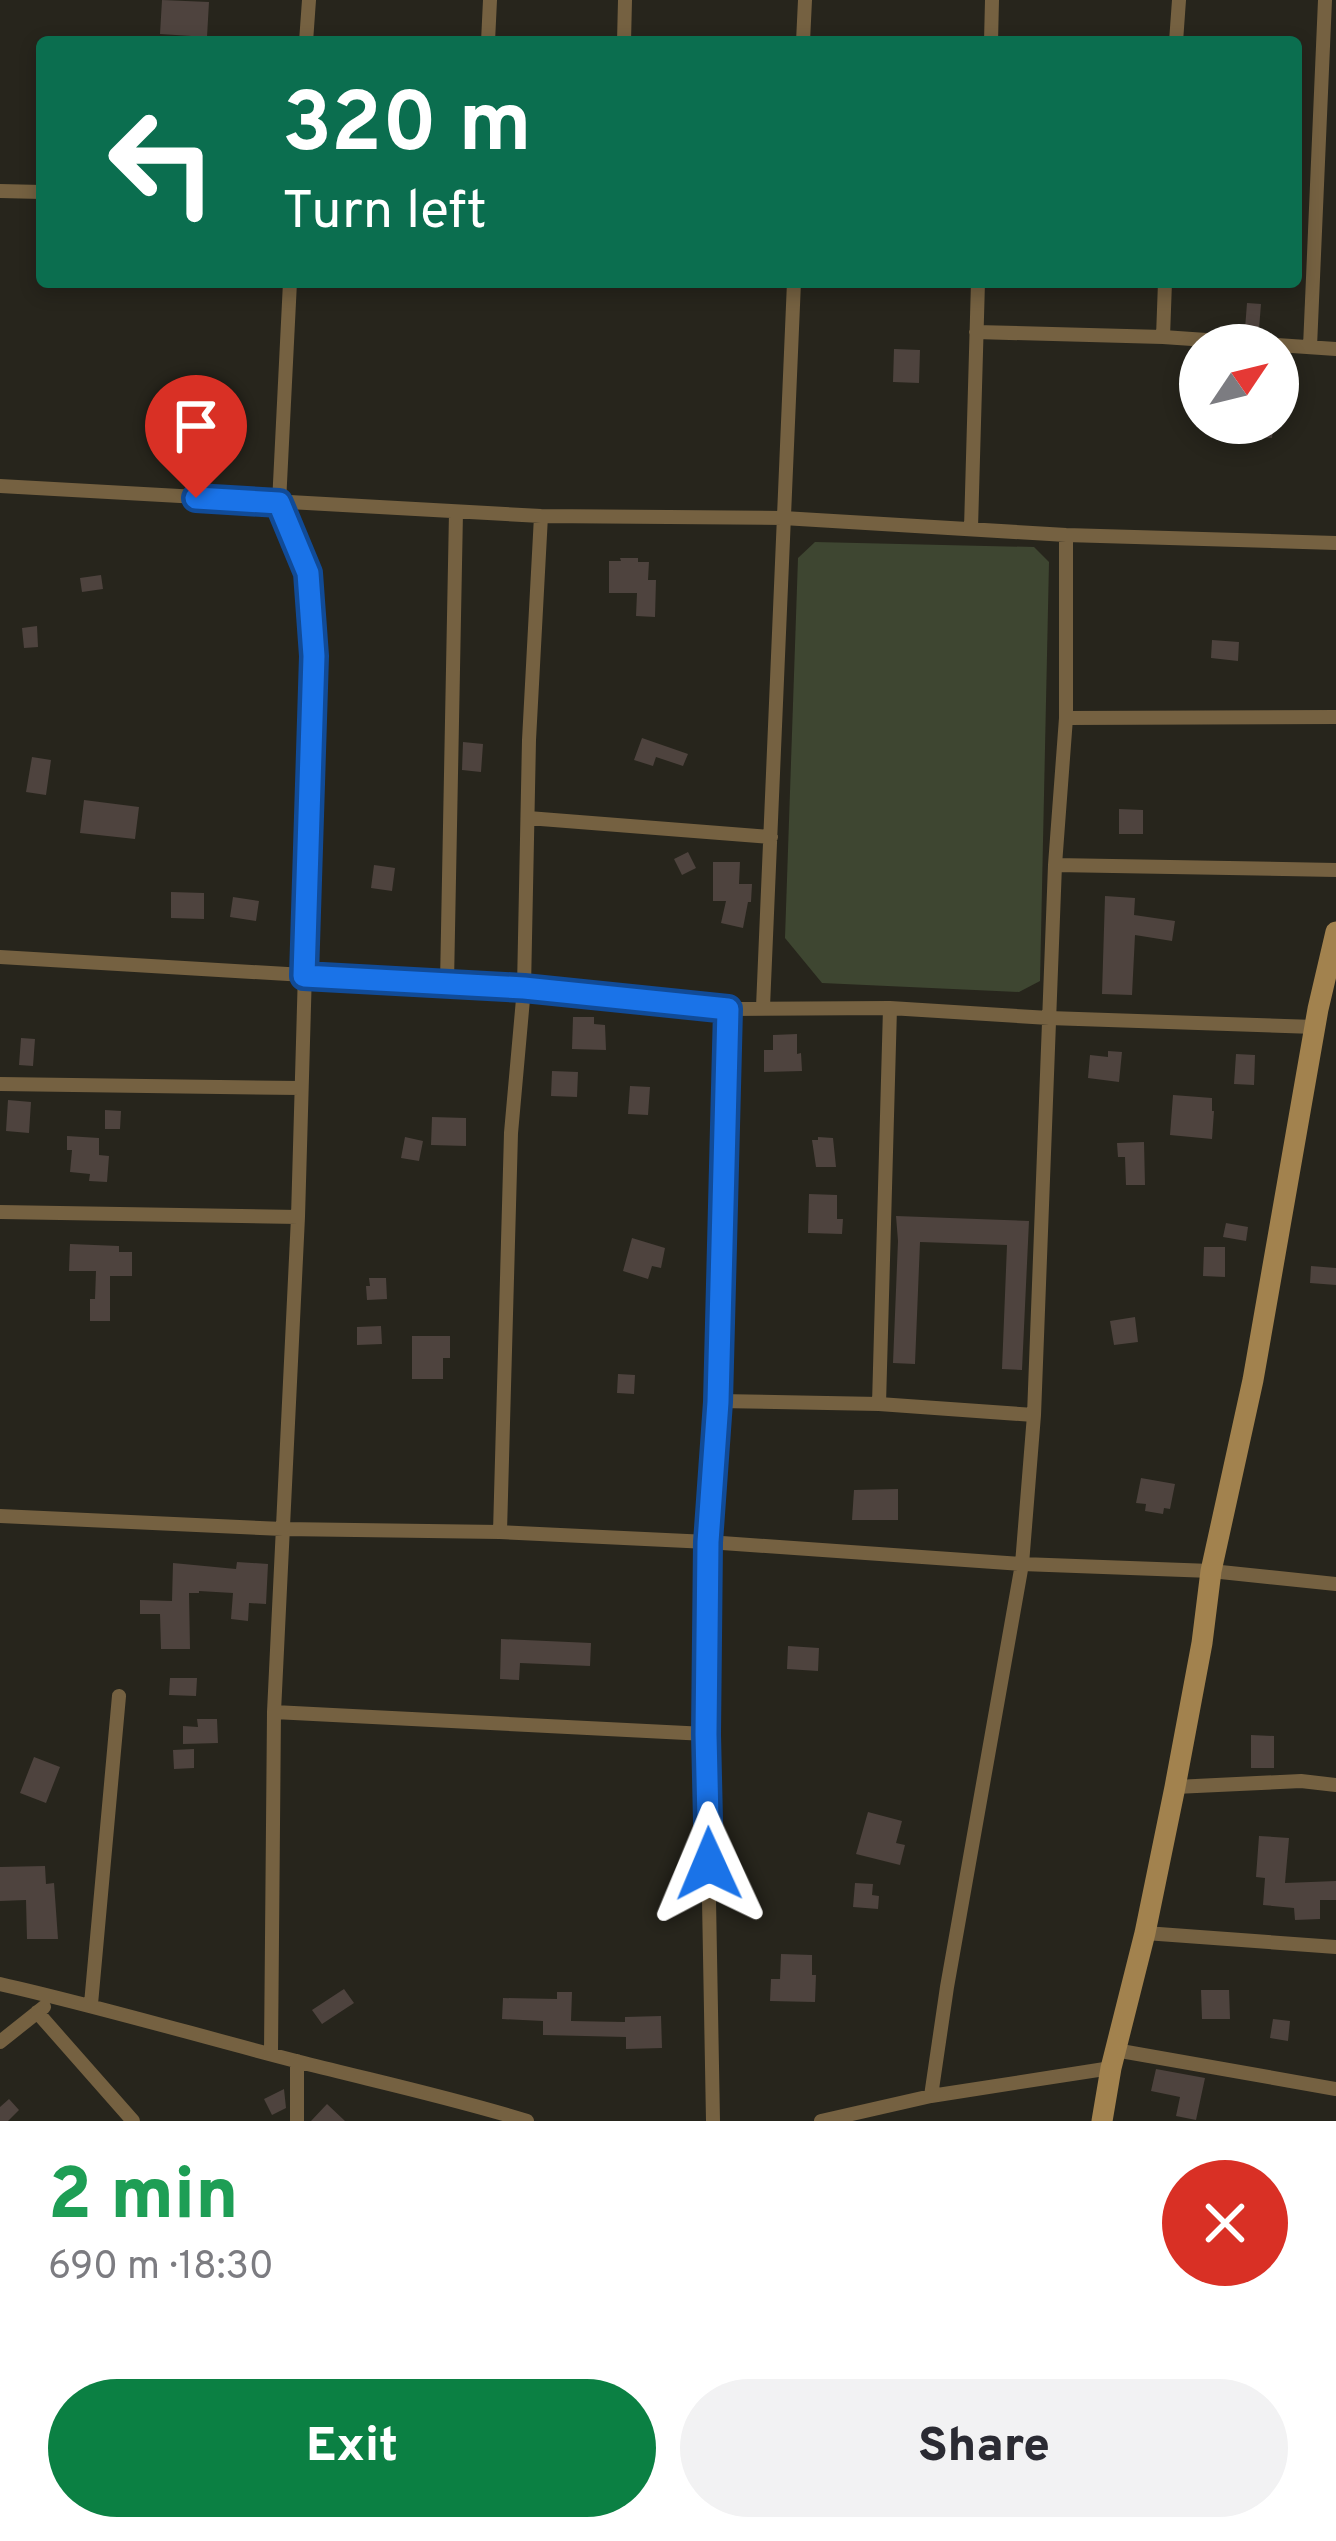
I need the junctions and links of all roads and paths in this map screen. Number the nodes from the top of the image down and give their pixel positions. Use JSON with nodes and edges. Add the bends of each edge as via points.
{"nodes":[{"id":1,"x":309,"y":0,"type":"edge"},
{"id":2,"x":490,"y":0,"type":"edge"},
{"id":3,"x":625,"y":0,"type":"edge"},
{"id":4,"x":805,"y":0,"type":"edge"},
{"id":5,"x":992,"y":0,"type":"edge"},
{"id":6,"x":1179,"y":0,"type":"edge"},
{"id":7,"x":1325,"y":0,"type":"edge"},
{"id":8,"x":306,"y":36,"type":"edge"},
{"id":9,"x":488,"y":36,"type":"edge"},
{"id":10,"x":623,"y":36,"type":"edge"},
{"id":11,"x":803,"y":36,"type":"edge"},
{"id":12,"x":991,"y":36,"type":"edge"},
{"id":13,"x":1176,"y":36,"type":"edge"},
{"id":14,"x":0,"y":191,"type":"edge"},
{"id":15,"x":36,"y":192,"type":"edge"},
{"id":16,"x":290,"y":288,"type":"edge"},
{"id":17,"x":794,"y":288,"type":"edge"},
{"id":18,"x":978,"y":288,"type":"edge"},
{"id":19,"x":1165,"y":288,"type":"edge"},
{"id":20,"x":976,"y":332,"type":"junction"},
{"id":21,"x":1163,"y":337,"type":"junction"},
{"id":22,"x":1310,"y":346,"type":"junction"},
{"id":23,"x":1336,"y":349,"type":"edge"},
{"id":24,"x":0,"y":486,"type":"edge"},
{"id":25,"x":279,"y":503,"type":"junction"},
{"id":26,"x":455,"y":512,"type":"junction"},
{"id":27,"x":541,"y":516,"type":"junction"},
{"id":28,"x":783,"y":518,"type":"junction"},
{"id":29,"x":971,"y":528,"type":"junction"},
{"id":30,"x":1066,"y":535,"type":"junction"},
{"id":31,"x":1336,"y":543,"type":"edge"},
{"id":32,"x":1336,"y":717,"type":"edge"},
{"id":33,"x":1066,"y":718,"type":"junction"},
{"id":34,"x":528,"y":818,"type":"junction"},
{"id":35,"x":771,"y":837,"type":"junction"},
{"id":36,"x":1055,"y":865,"type":"junction"},
{"id":37,"x":1336,"y":870,"type":"edge"},
{"id":38,"x":1336,"y":932,"type":"edge"},
{"id":39,"x":0,"y":957,"type":"edge"},
{"id":40,"x":304,"y":976,"type":"junction"},
{"id":41,"x":447,"y":983,"type":"junction"},
{"id":42,"x":524,"y":988,"type":"junction"},
{"id":43,"x":763,"y":1007,"type":"junction"},
{"id":44,"x":890,"y":1008,"type":"junction"},
{"id":45,"x":728,"y":1009,"type":"junction"},
{"id":46,"x":1323,"y":1016,"type":"edge"},
{"id":47,"x":1049,"y":1018,"type":"junction"},
{"id":48,"x":0,"y":1084,"type":"edge"},
{"id":49,"x":300,"y":1088,"type":"junction"},
{"id":50,"x":0,"y":1212,"type":"edge"},
{"id":51,"x":298,"y":1217,"type":"junction"},
{"id":52,"x":718,"y":1402,"type":"junction"},
{"id":53,"x":878,"y":1404,"type":"junction"},
{"id":54,"x":1034,"y":1414,"type":"junction"},
{"id":55,"x":0,"y":1516,"type":"edge"},
{"id":56,"x":283,"y":1529,"type":"junction"},
{"id":57,"x":500,"y":1532,"type":"junction"},
{"id":58,"x":708,"y":1542,"type":"junction"},
{"id":59,"x":1022,"y":1564,"type":"junction"},
{"id":60,"x":1211,"y":1571,"type":"junction"},
{"id":61,"x":1336,"y":1584,"type":"edge"},
{"id":62,"x":119,"y":1696,"type":"dead end"},
{"id":63,"x":274,"y":1712,"type":"junction"},
{"id":64,"x":706,"y":1734,"type":"junction"},
{"id":65,"x":1336,"y":1785,"type":"edge"},
{"id":66,"x":1175,"y":1787,"type":"junction"},
{"id":67,"x":1145,"y":1933,"type":"junction"},
{"id":68,"x":1336,"y":1947,"type":"edge"},
{"id":69,"x":0,"y":1984,"type":"edge"},
{"id":70,"x":57,"y":1997,"type":"junction"},
{"id":71,"x":91,"y":2004,"type":"junction"},
{"id":72,"x":38,"y":2012,"type":"junction"},
{"id":73,"x":0,"y":2042,"type":"edge"},
{"id":74,"x":271,"y":2052,"type":"junction"},
{"id":75,"x":1113,"y":2059,"type":"junction"},
{"id":76,"x":297,"y":2061,"type":"junction"},
{"id":77,"x":1336,"y":2089,"type":"edge"},
{"id":78,"x":931,"y":2096,"type":"junction"},
{"id":79,"x":133,"y":2121,"type":"edge"},
{"id":80,"x":297,"y":2121,"type":"edge"},
{"id":81,"x":527,"y":2121,"type":"edge"},
{"id":82,"x":713,"y":2121,"type":"edge"},
{"id":83,"x":821,"y":2121,"type":"edge"},
{"id":84,"x":1102,"y":2121,"type":"edge"}],
"edges":[{"from":1,"to":8,"type":"street"},
{"from":2,"to":9,"type":"street"},
{"from":3,"to":10,"type":"street"},
{"from":4,"to":11,"type":"street"},
{"from":5,"to":12,"type":"street"},
{"from":6,"to":13,"type":"street"},
{"from":7,"to":22,"type":"street"},
{"from":14,"to":15,"type":"street"},
{"from":16,"to":25,"type":"street"},
{"from":17,"to":28,"type":"street"},
{"from":18,"to":20,"type":"street"},
{"from":19,"to":21,"type":"street"},
{"from":20,"to":21,"type":"street"},
{"from":20,"to":29,"type":"street"},
{"from":21,"to":22,"type":"street"},
{"from":22,"to":23,"type":"street"},
{"from":24,"to":25,"type":"street"},
{"from":25,"to":26,"type":"street"},
{"from":25,"to":40,"type":"street","via":[[308,573],[314,656]]},
{"from":26,"to":27,"type":"street"},
{"from":26,"to":41,"type":"street"},
{"from":27,"to":28,"type":"street"},
{"from":27,"to":34,"type":"street"},
{"from":28,"to":29,"type":"street"},
{"from":28,"to":35,"type":"street"},
{"from":29,"to":30,"type":"street"},
{"from":30,"to":31,"type":"street"},
{"from":30,"to":33,"type":"street"},
{"from":32,"to":33,"type":"street"},
{"from":33,"to":36,"type":"street"},
{"from":34,"to":35,"type":"street"},
{"from":34,"to":42,"type":"street"},
{"from":35,"to":43,"type":"street"},
{"from":36,"to":37,"type":"street"},
{"from":36,"to":47,"type":"street"},
{"from":38,"to":46,"type":"street"},
{"from":39,"to":40,"type":"street"},
{"from":40,"to":41,"type":"street"},
{"from":40,"to":49,"type":"street"},
{"from":41,"to":42,"type":"street"},
{"from":42,"to":45,"type":"street"},
{"from":42,"to":57,"type":"street","via":[[511,1133]]},
{"from":43,"to":44,"type":"street"},
{"from":43,"to":45,"type":"street"},
{"from":44,"to":47,"type":"street"},
{"from":44,"to":53,"type":"street"},
{"from":45,"to":52,"type":"street"},
{"from":46,"to":47,"type":"street"},
{"from":46,"to":60,"type":"street"},
{"from":47,"to":54,"type":"street"},
{"from":48,"to":49,"type":"street"},
{"from":49,"to":51,"type":"street"},
{"from":50,"to":51,"type":"street"},
{"from":51,"to":56,"type":"street"},
{"from":52,"to":53,"type":"street"},
{"from":52,"to":58,"type":"street"},
{"from":53,"to":54,"type":"street"},
{"from":54,"to":59,"type":"street"},
{"from":55,"to":56,"type":"street"},
{"from":56,"to":57,"type":"street"},
{"from":56,"to":63,"type":"street"},
{"from":57,"to":58,"type":"street"},
{"from":58,"to":59,"type":"street"},
{"from":58,"to":64,"type":"street"},
{"from":59,"to":60,"type":"street"},
{"from":59,"to":78,"type":"street"},
{"from":60,"to":61,"type":"street"},
{"from":60,"to":66,"type":"street"},
{"from":62,"to":71,"type":"street"},
{"from":63,"to":64,"type":"street"},
{"from":63,"to":74,"type":"street"},
{"from":64,"to":82,"type":"street"},
{"from":65,"to":66,"type":"street"},
{"from":66,"to":67,"type":"street"},
{"from":67,"to":68,"type":"street"},
{"from":67,"to":75,"type":"street"},
{"from":69,"to":70,"type":"street"},
{"from":70,"to":71,"type":"street"},
{"from":70,"to":72,"type":"street"},
{"from":71,"to":74,"type":"street"},
{"from":72,"to":73,"type":"street"},
{"from":72,"to":79,"type":"street"},
{"from":74,"to":76,"type":"street"},
{"from":75,"to":77,"type":"street"},
{"from":75,"to":78,"type":"street"},
{"from":75,"to":84,"type":"street"},
{"from":76,"to":80,"type":"street"},
{"from":76,"to":81,"type":"street"},
{"from":78,"to":83,"type":"street"}]}
